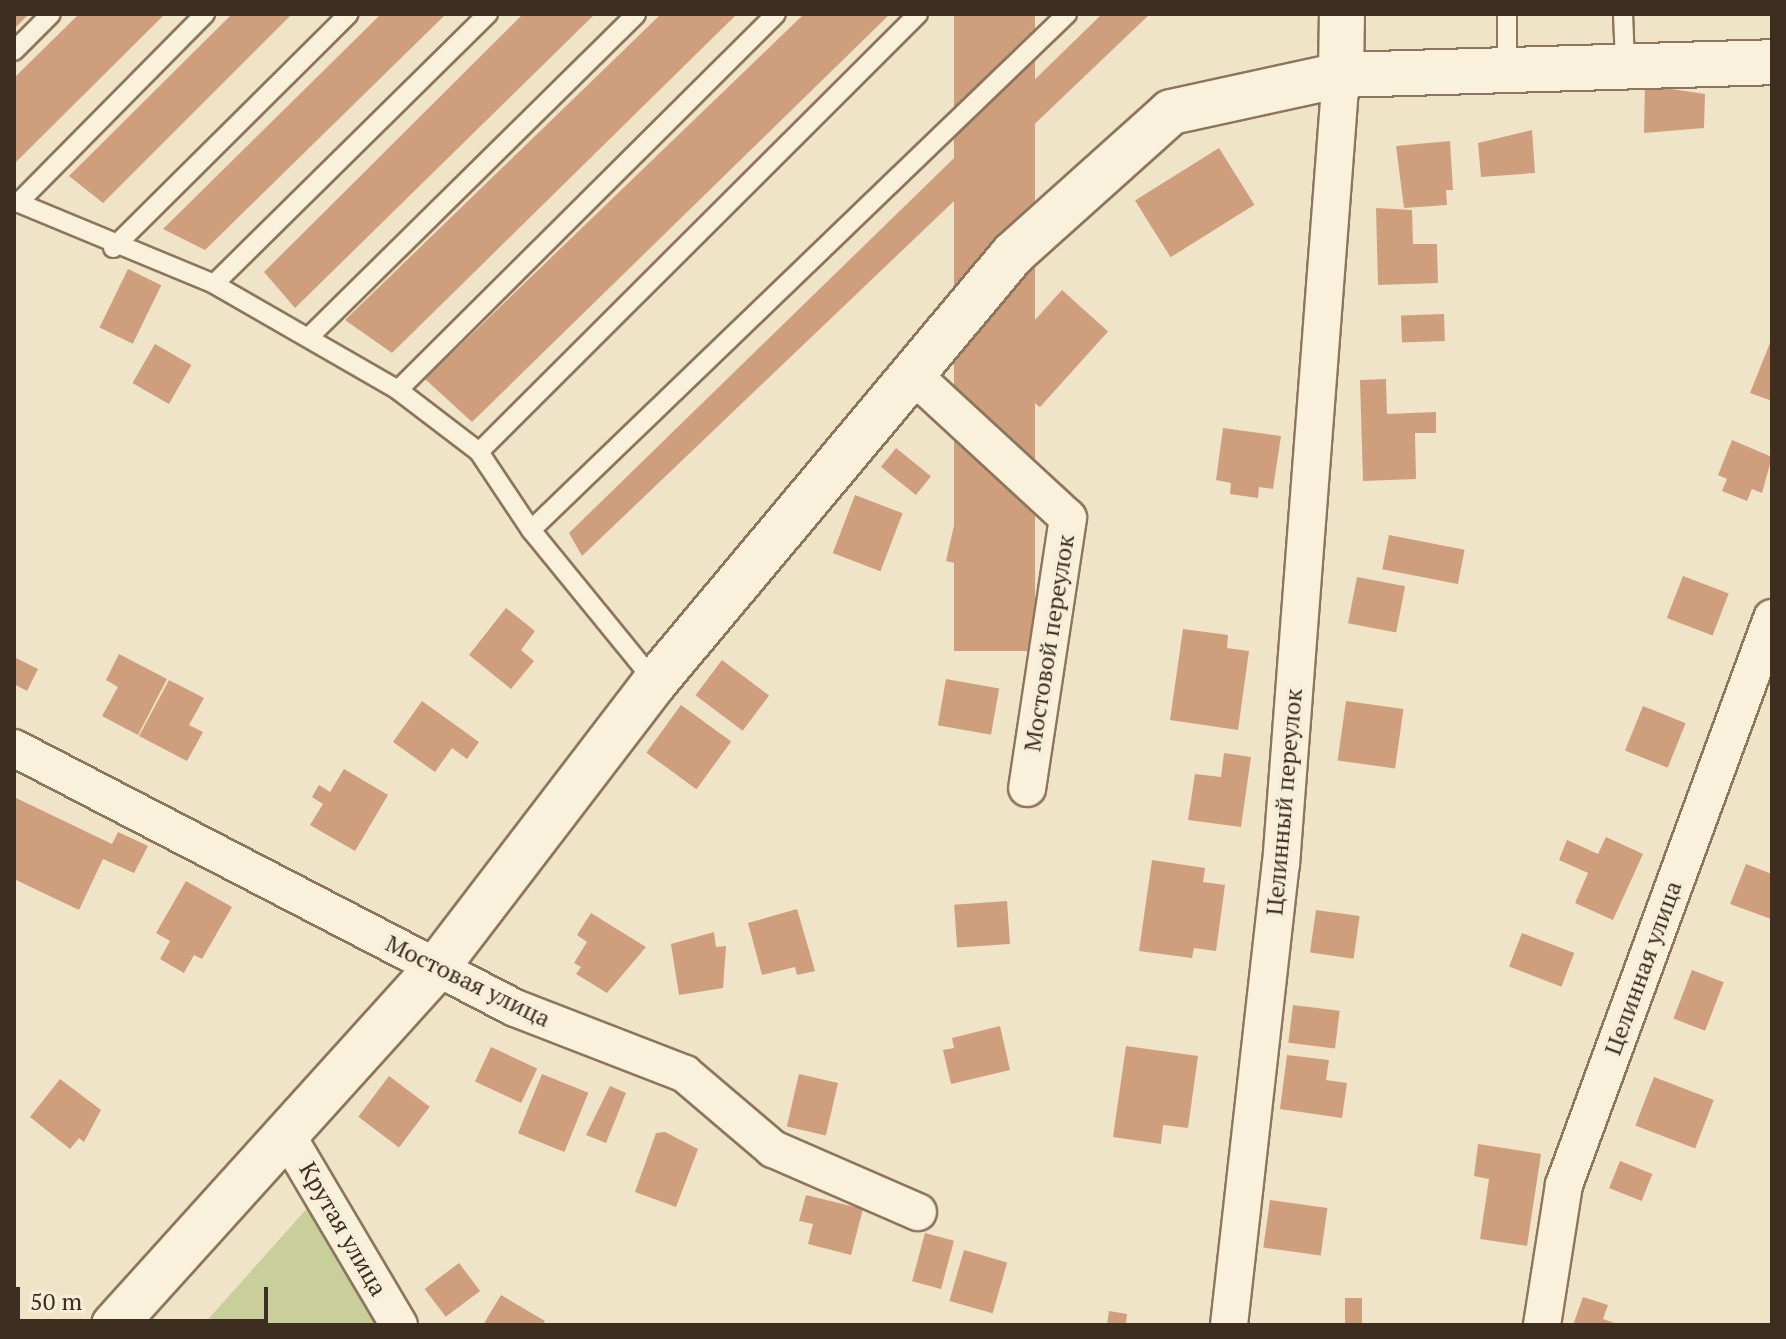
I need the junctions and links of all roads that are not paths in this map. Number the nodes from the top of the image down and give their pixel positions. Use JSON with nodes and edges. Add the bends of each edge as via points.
{"nodes":[{"id":1,"x":51,"y":14,"type":"edge"},
{"id":2,"x":205,"y":14,"type":"edge"},
{"id":3,"x":349,"y":14,"type":"edge"},
{"id":4,"x":488,"y":14,"type":"edge"},
{"id":5,"x":636,"y":14,"type":"edge"},
{"id":6,"x":776,"y":14,"type":"edge"},
{"id":7,"x":918,"y":14,"type":"edge"},
{"id":8,"x":1067,"y":14,"type":"edge"},
{"id":9,"x":1342,"y":14,"type":"edge"},
{"id":10,"x":1507,"y":14,"type":"edge"},
{"id":11,"x":1623,"y":14,"type":"edge"},
{"id":12,"x":14,"y":51,"type":"edge"},
{"id":13,"x":1625,"y":62,"type":"junction"},
{"id":14,"x":1772,"y":62,"type":"edge"},
{"id":15,"x":1507,"y":67,"type":"junction"},
{"id":16,"x":1341,"y":75,"type":"junction"},
{"id":17,"x":16,"y":202,"type":"edge"},
{"id":18,"x":113,"y":248,"type":"junction"},
{"id":19,"x":214,"y":284,"type":"junction"},
{"id":20,"x":312,"y":334,"type":"junction"},
{"id":21,"x":912,"y":374,"type":"junction"},
{"id":22,"x":398,"y":390,"type":"junction"},
{"id":23,"x":479,"y":452,"type":"junction"},
{"id":24,"x":531,"y":530,"type":"junction"},
{"id":25,"x":1772,"y":618,"type":"edge"},
{"id":26,"x":655,"y":682,"type":"junction"},
{"id":27,"x":14,"y":748,"type":"edge"},
{"id":28,"x":1027,"y":788,"type":"dead end"},
{"id":29,"x":437,"y":967,"type":"junction"},
{"id":30,"x":286,"y":1134,"type":"junction"},
{"id":31,"x":918,"y":1212,"type":"dead end"},
{"id":32,"x":114,"y":1325,"type":"edge"},
{"id":33,"x":399,"y":1325,"type":"edge"},
{"id":34,"x":1229,"y":1325,"type":"edge"},
{"id":35,"x":1542,"y":1325,"type":"edge"}],
"edges":[{"from":1,"to":12,"type":"lane"},
{"from":2,"to":17,"type":"lane"},
{"from":3,"to":18,"type":"lane"},
{"from":4,"to":19,"type":"lane"},
{"from":5,"to":20,"type":"lane"},
{"from":6,"to":22,"type":"lane"},
{"from":7,"to":23,"type":"lane"},
{"from":8,"to":24,"type":"lane"},
{"from":9,"to":16,"type":"street"},
{"from":10,"to":15,"type":"lane"},
{"from":11,"to":13,"type":"lane"},
{"from":13,"to":14,"type":"street"},
{"from":13,"to":15,"type":"street"},
{"from":15,"to":16,"type":"street"},
{"from":16,"to":21,"type":"street","via":[[1171,112],[1013,254]]},
{"from":16,"to":34,"type":"street","name":"Целинный переулок","via":[[1281,865]]},
{"from":17,"to":18,"type":"lane"},
{"from":18,"to":19,"type":"lane"},
{"from":19,"to":20,"type":"lane"},
{"from":20,"to":22,"type":"lane"},
{"from":21,"to":26,"type":"street"},
{"from":21,"to":28,"type":"street","name":"Мостовой переулок","via":[[1068,518]]},
{"from":22,"to":23,"type":"lane"},
{"from":23,"to":24,"type":"lane"},
{"from":24,"to":26,"type":"lane"},
{"from":25,"to":35,"type":"street","name":"Целинная улица","via":[[1564,1185]]},
{"from":26,"to":29,"type":"street"},
{"from":27,"to":29,"type":"street","name":"Мостовая улица"},
{"from":29,"to":30,"type":"street"},
{"from":29,"to":31,"type":"street","name":"Мостовая улица","via":[[515,1008],[685,1074],[773,1149]]},
{"from":30,"to":32,"type":"street"},
{"from":30,"to":33,"type":"street","name":"Крутая улица"}]}
